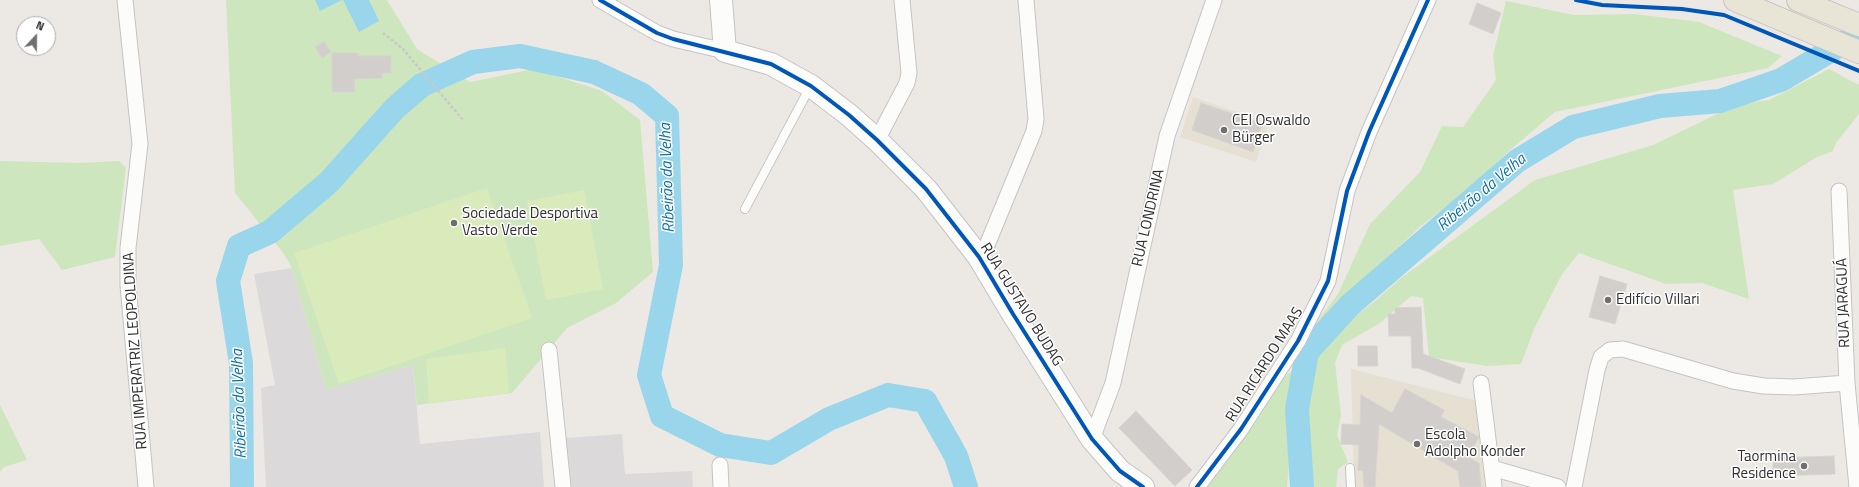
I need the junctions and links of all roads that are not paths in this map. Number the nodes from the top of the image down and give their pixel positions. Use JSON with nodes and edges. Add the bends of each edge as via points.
{"nodes":[{"id":1,"x":125,"y":0,"type":"edge"},
{"id":2,"x":600,"y":0,"type":"edge"},
{"id":3,"x":721,"y":0,"type":"edge"},
{"id":4,"x":902,"y":0,"type":"edge"},
{"id":5,"x":1026,"y":0,"type":"edge"},
{"id":6,"x":1214,"y":0,"type":"edge"},
{"id":7,"x":1428,"y":0,"type":"edge"},
{"id":8,"x":1735,"y":0,"type":"edge"},
{"id":9,"x":1798,"y":0,"type":"edge"},
{"id":10,"x":1859,"y":25,"type":"edge"},
{"id":11,"x":724,"y":51,"type":"junction"},
{"id":12,"x":1859,"y":52,"type":"edge"},
{"id":13,"x":811,"y":86,"type":"junction"},
{"id":14,"x":878,"y":140,"type":"junction"},
{"id":15,"x":1839,"y":192,"type":"dead end"},
{"id":16,"x":745,"y":209,"type":"dead end"},
{"id":17,"x":980,"y":257,"type":"junction"},
{"id":18,"x":549,"y":350,"type":"dead end"},
{"id":19,"x":1847,"y":382,"type":"junction"},
{"id":20,"x":1481,"y":383,"type":"dead end"},
{"id":21,"x":1092,"y":439,"type":"junction"},
{"id":22,"x":720,"y":465,"type":"dead end"},
{"id":23,"x":1350,"y":468,"type":"dead end"},
{"id":24,"x":1492,"y":468,"type":"junction"},
{"id":25,"x":146,"y":487,"type":"edge"},
{"id":26,"x":563,"y":487,"type":"edge"},
{"id":27,"x":721,"y":487,"type":"edge"},
{"id":28,"x":1143,"y":487,"type":"edge"},
{"id":29,"x":1197,"y":487,"type":"edge"},
{"id":30,"x":1351,"y":487,"type":"edge"},
{"id":31,"x":1494,"y":487,"type":"edge"},
{"id":32,"x":1558,"y":487,"type":"edge"},
{"id":33,"x":1574,"y":487,"type":"edge"},
{"id":34,"x":1857,"y":487,"type":"edge"}],
"edges":[{"from":1,"to":25,"type":"street","name":"RUA IMPERATRIZ LEOPOLDINA","via":[[140,144],[128,248],[128,285]]},
{"from":2,"to":11,"type":"street","name":"RUA GUSTAVO BUDAG","via":[[657,33]]},
{"from":3,"to":11,"type":"street"},
{"from":4,"to":14,"type":"street","via":[[909,74],[907,83]]},
{"from":5,"to":17,"type":"street","via":[[1036,118],[1034,131]]},
{"from":6,"to":21,"type":"street","name":"RUA LONDRINA","via":[[1167,136],[1113,383]]},
{"from":7,"to":29,"type":"street","name":"RUA RICARDO MAAS","via":[[1369,132],[1350,184],[1328,281],[1298,341],[1241,428]]},
{"from":8,"to":12,"type":"main road"},
{"from":9,"to":10,"type":"main road"},
{"from":11,"to":13,"type":"street","name":"RUA GUSTAVO BUDAG","via":[[771,64]]},
{"from":13,"to":14,"type":"street","name":"RUA GUSTAVO BUDAG"},
{"from":13,"to":16,"type":"lane"},
{"from":14,"to":17,"type":"street","name":"RUA GUSTAVO BUDAG","via":[[926,189]]},
{"from":15,"to":19,"type":"street","name":"RUA JARAGUÁ"},
{"from":17,"to":21,"type":"street","name":"RUA GUSTAVO BUDAG"},
{"from":18,"to":26,"type":"street"},
{"from":19,"to":33,"type":"street","via":[[1794,387],[1764,386],[1733,381],[1623,349],[1610,350],[1601,357],[1596,370]]},
{"from":19,"to":34,"type":"street","name":"RUA JARAGUÁ"},
{"from":20,"to":24,"type":"street"},
{"from":21,"to":28,"type":"street","name":"RUA GUSTAVO BUDAG","via":[[1120,471]]},
{"from":22,"to":27,"type":"street"},
{"from":23,"to":30,"type":"lane"},
{"from":24,"to":31,"type":"street"},
{"from":24,"to":32,"type":"street"}]}
